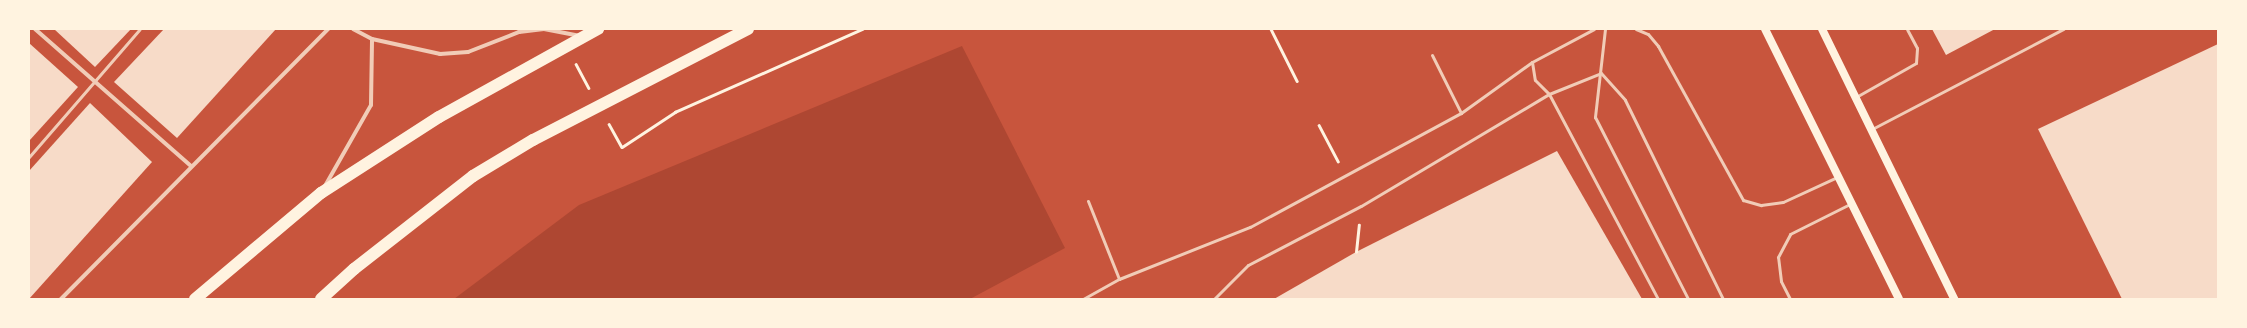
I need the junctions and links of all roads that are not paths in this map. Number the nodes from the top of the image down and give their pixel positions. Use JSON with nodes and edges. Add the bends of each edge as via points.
{"nodes":[{"id":1,"x":35,"y":29,"type":"edge"},
{"id":2,"x":140,"y":29,"type":"edge"},
{"id":3,"x":328,"y":29,"type":"edge"},
{"id":4,"x":353,"y":29,"type":"edge"},
{"id":5,"x":598,"y":29,"type":"edge"},
{"id":6,"x":748,"y":29,"type":"edge"},
{"id":7,"x":1594,"y":29,"type":"edge"},
{"id":8,"x":1606,"y":29,"type":"edge"},
{"id":9,"x":1636,"y":29,"type":"edge"},
{"id":10,"x":1765,"y":29,"type":"edge"},
{"id":11,"x":1822,"y":29,"type":"edge"},
{"id":12,"x":1907,"y":29,"type":"edge"},
{"id":13,"x":2063,"y":29,"type":"edge"},
{"id":14,"x":582,"y":36,"type":"junction"},
{"id":15,"x":372,"y":39,"type":"junction"},
{"id":16,"x":1432,"y":55,"type":"dead end"},
{"id":17,"x":1532,"y":62,"type":"junction"},
{"id":18,"x":1601,"y":72,"type":"junction"},
{"id":19,"x":94,"y":82,"type":"junction"},
{"id":20,"x":1549,"y":94,"type":"junction"},
{"id":21,"x":1856,"y":97,"type":"junction"},
{"id":22,"x":1461,"y":113,"type":"junction"},
{"id":23,"x":1871,"y":129,"type":"junction"},
{"id":24,"x":29,"y":157,"type":"edge"},
{"id":25,"x":191,"y":166,"type":"junction"},
{"id":26,"x":1838,"y":176,"type":"junction"},
{"id":27,"x":321,"y":193,"type":"junction"},
{"id":28,"x":1088,"y":201,"type":"dead end"},
{"id":29,"x":1852,"y":204,"type":"junction"},
{"id":30,"x":1119,"y":279,"type":"junction"},
{"id":31,"x":61,"y":299,"type":"edge"},
{"id":32,"x":194,"y":299,"type":"edge"},
{"id":33,"x":321,"y":299,"type":"edge"},
{"id":34,"x":1084,"y":299,"type":"edge"},
{"id":35,"x":1214,"y":299,"type":"edge"},
{"id":36,"x":1658,"y":299,"type":"edge"},
{"id":37,"x":1688,"y":299,"type":"edge"},
{"id":38,"x":1723,"y":299,"type":"edge"},
{"id":39,"x":1790,"y":299,"type":"edge"},
{"id":40,"x":1899,"y":299,"type":"edge"},
{"id":41,"x":1954,"y":299,"type":"edge"}],
"edges":[{"from":1,"to":19,"type":"street"},
{"from":2,"to":19,"type":"lane"},
{"from":3,"to":25,"type":"street"},
{"from":4,"to":15,"type":"street"},
{"from":5,"to":14,"type":"highway"},
{"from":6,"to":33,"type":"highway","via":[[533,140],[473,176],[354,269]]},
{"from":7,"to":17,"type":"lane"},
{"from":8,"to":18,"type":"lane"},
{"from":9,"to":26,"type":"lane","via":[[1648,34],[1658,46],[1743,200],[1761,205],[1783,202]]},
{"from":10,"to":26,"type":"main road"},
{"from":11,"to":21,"type":"main road"},
{"from":12,"to":21,"type":"lane","via":[[1917,48],[1916,63]]},
{"from":13,"to":23,"type":"lane"},
{"from":14,"to":15,"type":"street","via":[[544,29],[520,32],[468,52],[440,54]]},
{"from":14,"to":27,"type":"highway","via":[[439,117]]},
{"from":15,"to":27,"type":"street","via":[[371,105]]},
{"from":16,"to":22,"type":"lane"},
{"from":17,"to":20,"type":"lane","via":[[1535,80]]},
{"from":17,"to":22,"type":"lane"},
{"from":18,"to":20,"type":"lane"},
{"from":18,"to":37,"type":"lane","via":[[1595,117]]},
{"from":18,"to":38,"type":"lane","via":[[1625,100]]},
{"from":19,"to":24,"type":"lane"},
{"from":19,"to":25,"type":"street"},
{"from":20,"to":35,"type":"lane","via":[[1361,206],[1248,265]]},
{"from":20,"to":36,"type":"lane"},
{"from":21,"to":23,"type":"main road"},
{"from":22,"to":30,"type":"lane","via":[[1250,227]]},
{"from":23,"to":41,"type":"main road"},
{"from":25,"to":31,"type":"street"},
{"from":26,"to":29,"type":"main road"},
{"from":27,"to":32,"type":"highway"},
{"from":28,"to":30,"type":"lane"},
{"from":29,"to":39,"type":"lane","via":[[1790,234],[1778,257],[1780,281]]},
{"from":29,"to":40,"type":"main road"},
{"from":30,"to":34,"type":"lane"}]}
